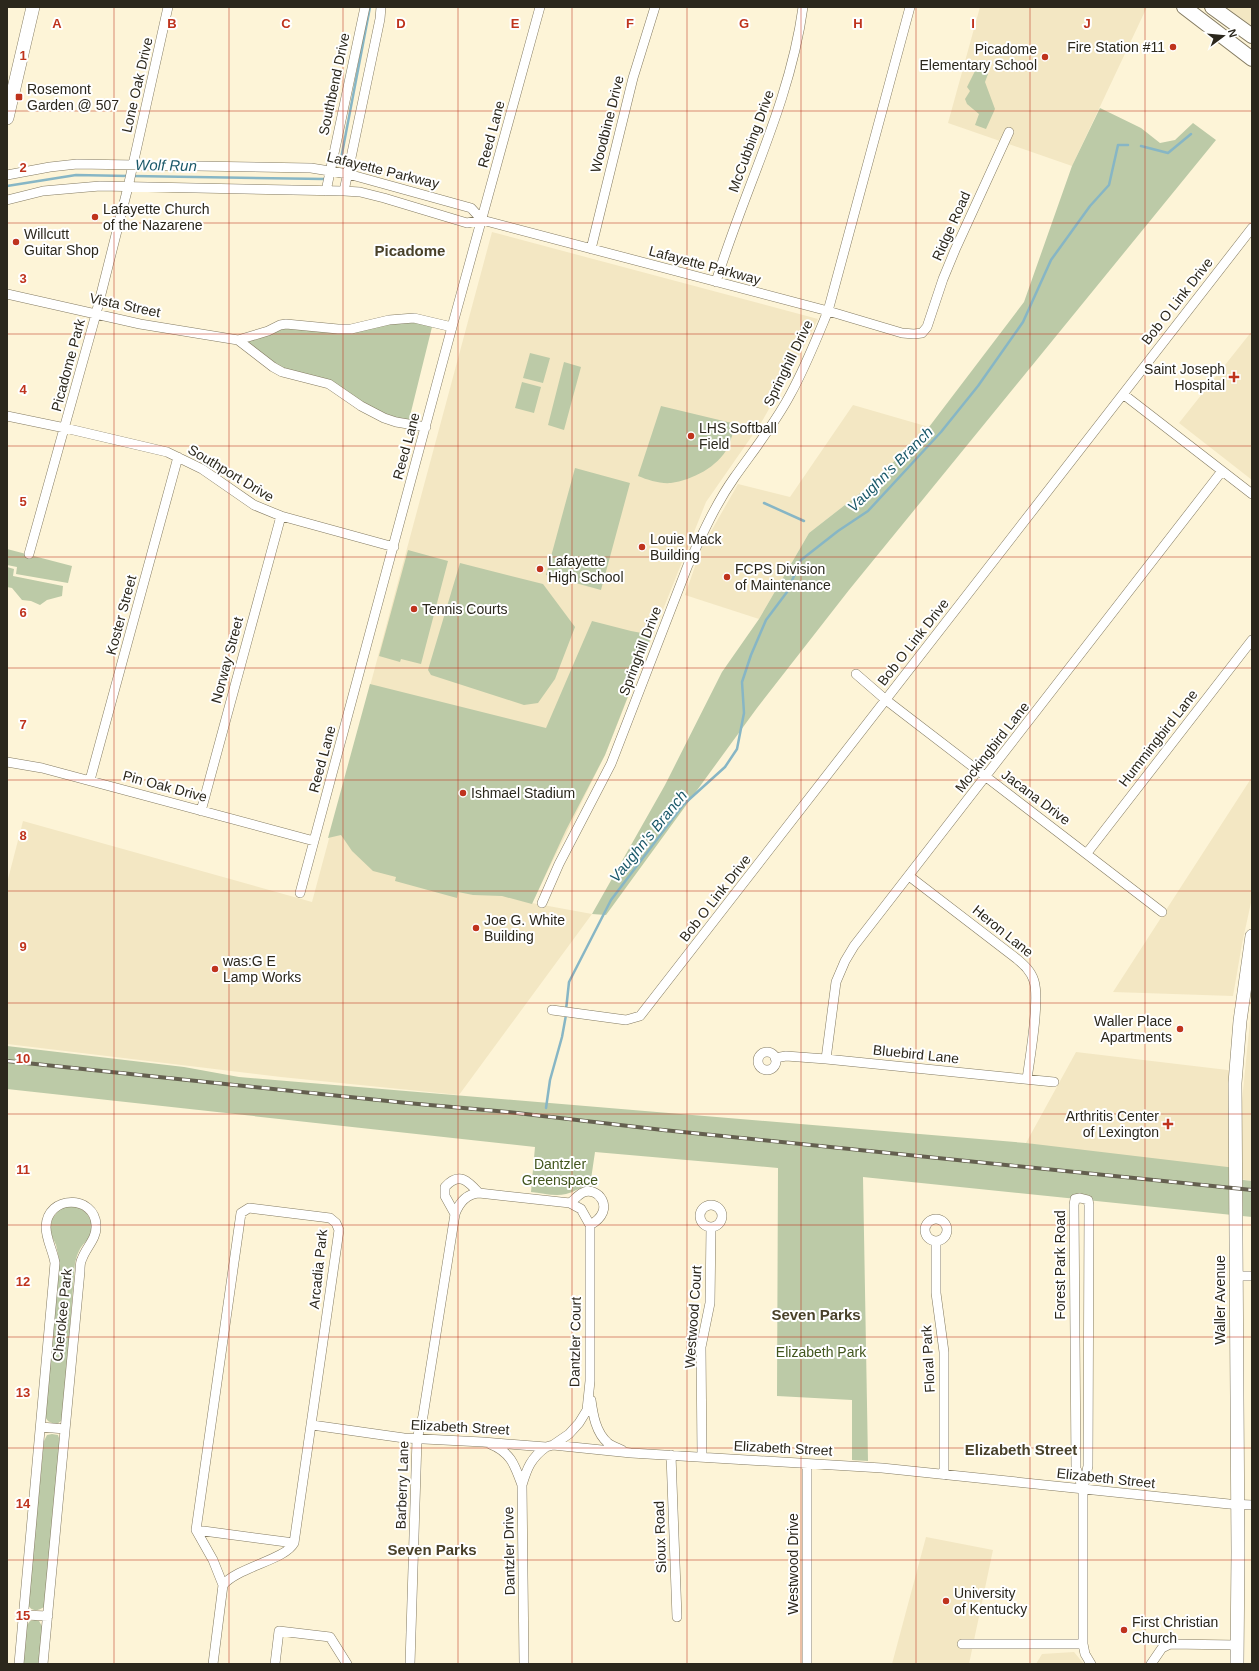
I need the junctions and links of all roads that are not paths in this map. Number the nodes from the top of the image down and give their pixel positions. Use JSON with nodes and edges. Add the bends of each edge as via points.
{"nodes":[{"id":1,"x":33,"y":7,"type":"edge"},
{"id":2,"x":168,"y":7,"type":"edge"},
{"id":3,"x":365,"y":7,"type":"edge"},
{"id":4,"x":381,"y":7,"type":"edge"},
{"id":5,"x":540,"y":7,"type":"edge"},
{"id":6,"x":655,"y":7,"type":"edge"},
{"id":7,"x":803,"y":7,"type":"edge"},
{"id":8,"x":910,"y":7,"type":"edge"},
{"id":9,"x":1184,"y":7,"type":"edge"},
{"id":10,"x":1212,"y":7,"type":"edge"},
{"id":11,"x":1252,"y":36,"type":"edge"},
{"id":12,"x":1252,"y":59,"type":"edge"},
{"id":13,"x":7,"y":118,"type":"edge"},
{"id":14,"x":1009,"y":132,"type":"dead end"},
{"id":15,"x":133,"y":166,"type":"junction"},
{"id":16,"x":330,"y":170,"type":"junction"},
{"id":17,"x":348,"y":174,"type":"junction"},
{"id":18,"x":7,"y":175,"type":"edge"},
{"id":19,"x":129,"y":185,"type":"junction"},
{"id":20,"x":326,"y":191,"type":"junction"},
{"id":21,"x":344,"y":191,"type":"junction"},
{"id":22,"x":7,"y":200,"type":"edge"},
{"id":23,"x":482,"y":220,"type":"junction"},
{"id":24,"x":1252,"y":228,"type":"edge"},
{"id":25,"x":590,"y":249,"type":"junction"},
{"id":26,"x":716,"y":282,"type":"junction"},
{"id":27,"x":7,"y":294,"type":"edge"},
{"id":28,"x":828,"y":311,"type":"junction"},
{"id":29,"x":96,"y":314,"type":"junction"},
{"id":30,"x":452,"y":327,"type":"junction"},
{"id":31,"x":922,"y":333,"type":"joint"},
{"id":32,"x":238,"y":340,"type":"junction"},
{"id":33,"x":1123,"y":394,"type":"junction"},
{"id":34,"x":7,"y":416,"type":"edge"},
{"id":35,"x":426,"y":427,"type":"junction"},
{"id":36,"x":65,"y":428,"type":"junction"},
{"id":37,"x":178,"y":457,"type":"junction"},
{"id":38,"x":1222,"y":471,"type":"junction"},
{"id":39,"x":1252,"y":494,"type":"edge"},
{"id":40,"x":281,"y":516,"type":"junction"},
{"id":41,"x":394,"y":547,"type":"junction"},
{"id":42,"x":29,"y":554,"type":"dead end"},
{"id":43,"x":1252,"y":640,"type":"edge"},
{"id":44,"x":856,"y":674,"type":"dead end"},
{"id":45,"x":886,"y":700,"type":"junction"},
{"id":46,"x":7,"y":762,"type":"edge"},
{"id":47,"x":987,"y":776,"type":"junction"},
{"id":48,"x":90,"y":780,"type":"junction"},
{"id":49,"x":201,"y":811,"type":"junction"},
{"id":50,"x":314,"y":841,"type":"junction"},
{"id":51,"x":1087,"y":853,"type":"junction"},
{"id":52,"x":909,"y":876,"type":"junction"},
{"id":53,"x":300,"y":893,"type":"dead end"},
{"id":54,"x":542,"y":903,"type":"dead end"},
{"id":55,"x":1162,"y":912,"type":"dead end"},
{"id":56,"x":1252,"y":936,"type":"edge"},
{"id":57,"x":552,"y":1010,"type":"dead end"},
{"id":58,"x":776,"y":1058,"type":"dead end"},
{"id":59,"x":826,"y":1059,"type":"junction"},
{"id":60,"x":1027,"y":1079,"type":"junction"},
{"id":61,"x":1054,"y":1082,"type":"dead end"},
{"id":62,"x":479,"y":1193,"type":"junction"},
{"id":63,"x":570,"y":1203,"type":"junction"},
{"id":64,"x":455,"y":1214,"type":"junction"},
{"id":65,"x":590,"y":1224,"type":"junction"},
{"id":66,"x":711,"y":1227,"type":"dead end"},
{"id":67,"x":936,"y":1242,"type":"dead end"},
{"id":68,"x":1236,"y":1276,"type":"junction"},
{"id":69,"x":1252,"y":1276,"type":"edge"},
{"id":70,"x":1075,"y":1337,"type":"junction"},
{"id":71,"x":1088,"y":1337,"type":"junction"},
{"id":72,"x":590,"y":1381,"type":"junction"},
{"id":73,"x":312,"y":1425,"type":"junction"},
{"id":74,"x":41,"y":1427,"type":"junction"},
{"id":75,"x":65,"y":1429,"type":"junction"},
{"id":76,"x":417,"y":1439,"type":"junction"},
{"id":77,"x":483,"y":1442,"type":"junction"},
{"id":78,"x":549,"y":1446,"type":"junction"},
{"id":79,"x":626,"y":1452,"type":"junction"},
{"id":80,"x":671,"y":1455,"type":"junction"},
{"id":81,"x":702,"y":1457,"type":"junction"},
{"id":82,"x":807,"y":1464,"type":"junction"},
{"id":83,"x":944,"y":1475,"type":"junction"},
{"id":84,"x":522,"y":1485,"type":"junction"},
{"id":85,"x":1083,"y":1489,"type":"junction"},
{"id":86,"x":1238,"y":1505,"type":"junction"},
{"id":87,"x":1252,"y":1505,"type":"edge"},
{"id":88,"x":196,"y":1530,"type":"junction"},
{"id":89,"x":294,"y":1542,"type":"junction"},
{"id":90,"x":223,"y":1585,"type":"junction"},
{"id":91,"x":24,"y":1615,"type":"junction"},
{"id":92,"x":48,"y":1616,"type":"junction"},
{"id":93,"x":677,"y":1617,"type":"dead end"},
{"id":94,"x":962,"y":1644,"type":"dead end"},
{"id":95,"x":1083,"y":1644,"type":"junction"},
{"id":96,"x":1237,"y":1645,"type":"junction"},
{"id":97,"x":19,"y":1664,"type":"edge"},
{"id":98,"x":43,"y":1664,"type":"edge"},
{"id":99,"x":213,"y":1664,"type":"edge"},
{"id":100,"x":275,"y":1664,"type":"edge"},
{"id":101,"x":347,"y":1664,"type":"edge"},
{"id":102,"x":410,"y":1664,"type":"edge"},
{"id":103,"x":524,"y":1664,"type":"edge"},
{"id":104,"x":807,"y":1664,"type":"edge"},
{"id":105,"x":1090,"y":1664,"type":"edge"},
{"id":106,"x":1151,"y":1664,"type":"edge"},
{"id":107,"x":1237,"y":1664,"type":"edge"}],
"edges":[{"from":1,"to":13,"type":"main road"},
{"from":2,"to":15,"type":"street","name":"Lone Oak Drive"},
{"from":3,"to":16,"type":"street","name":"Southbend Drive"},
{"from":4,"to":17,"type":"street"},
{"from":5,"to":23,"type":"street","name":"Reed Lane"},
{"from":6,"to":25,"type":"street","name":"Woodbine Drive","via":[[633,78]]},
{"from":7,"to":26,"type":"street","name":"McCubbing Drive","via":[[781,104],[734,226]]},
{"from":8,"to":28,"type":"street","name":"Springhill Drive"},
{"from":9,"to":12,"type":"main road"},
{"from":10,"to":11,"type":"main road"},
{"from":14,"to":31,"type":"street","name":"Ridge Road","via":[[955,250],[927,327]]},
{"from":15,"to":16,"type":"street","name":"Lafayette Parkway"},
{"from":15,"to":18,"type":"street","name":"Lafayette Parkway","via":[[77,164]]},
{"from":15,"to":19,"type":"street","name":"Lone Oak Drive"},
{"from":16,"to":17,"type":"street","name":"Lafayette Parkway"},
{"from":16,"to":20,"type":"street","name":"Southbend Drive"},
{"from":17,"to":21,"type":"street"},
{"from":17,"to":23,"type":"street","name":"Lafayette Parkway","via":[[471,208]]},
{"from":19,"to":20,"type":"street","name":"Lafayette Parkway"},
{"from":19,"to":22,"type":"street","name":"Lafayette Parkway","via":[[61,188]]},
{"from":19,"to":29,"type":"street","name":"Picadome Park"},
{"from":20,"to":21,"type":"street","name":"Lafayette Parkway"},
{"from":21,"to":23,"type":"street","name":"Lafayette Parkway","via":[[384,198],[467,223]]},
{"from":23,"to":25,"type":"street","name":"Lafayette Parkway"},
{"from":23,"to":30,"type":"street","name":"Reed Lane"},
{"from":24,"to":33,"type":"street","name":"Bob O Link Drive"},
{"from":25,"to":26,"type":"street","name":"Lafayette Parkway"},
{"from":26,"to":28,"type":"street","name":"Lafayette Parkway"},
{"from":27,"to":29,"type":"street","name":"Vista Street"},
{"from":28,"to":31,"type":"street","name":"Lafayette Parkway","via":[[902,333]]},
{"from":28,"to":54,"type":"street","name":"Springhill Drive","via":[[790,396],[729,486],[703,532],[611,764],[559,864]]},
{"from":29,"to":32,"type":"street","name":"Vista Street"},
{"from":29,"to":36,"type":"street","name":"Picadome Park"},
{"from":30,"to":32,"type":"street","via":[[414,318],[338,330],[286,324]]},
{"from":30,"to":35,"type":"street","name":"Reed Lane"},
{"from":32,"to":35,"type":"street","via":[[282,372],[329,384],[384,418]]},
{"from":33,"to":38,"type":"street"},
{"from":33,"to":45,"type":"street","name":"Bob O Link Drive"},
{"from":34,"to":36,"type":"street","name":"Southport Drive"},
{"from":35,"to":41,"type":"street","name":"Reed Lane"},
{"from":36,"to":37,"type":"street","name":"Southport Drive","via":[[153,448]]},
{"from":36,"to":42,"type":"street","name":"Picadome Park"},
{"from":37,"to":40,"type":"street","name":"Southport Drive","via":[[202,468],[254,505]]},
{"from":37,"to":48,"type":"street","name":"Koster Street"},
{"from":38,"to":39,"type":"street"},
{"from":38,"to":47,"type":"street","name":"Mockingbird Lane"},
{"from":40,"to":41,"type":"street","name":"Southport Drive"},
{"from":40,"to":49,"type":"street","name":"Norway Street"},
{"from":41,"to":50,"type":"street","name":"Reed Lane"},
{"from":43,"to":51,"type":"street","name":"Hummingbird Lane"},
{"from":44,"to":45,"type":"street","name":"Jacana Drive"},
{"from":45,"to":47,"type":"street","name":"Jacana Drive"},
{"from":45,"to":57,"type":"street","name":"Bob O Link Drive","via":[[640,1016],[626,1020]]},
{"from":46,"to":48,"type":"street","name":"Pin Oak Drive"},
{"from":47,"to":51,"type":"street","name":"Jacana Drive"},
{"from":47,"to":52,"type":"street","name":"Mockingbird Lane"},
{"from":48,"to":49,"type":"street","name":"Pin Oak Drive"},
{"from":49,"to":50,"type":"street","name":"Pin Oak Drive"},
{"from":50,"to":53,"type":"street","name":"Reed Lane"},
{"from":51,"to":55,"type":"street","name":"Jacana Drive"},
{"from":52,"to":59,"type":"street","name":"Mockingbird Lane","via":[[854,946],[838,974]]},
{"from":52,"to":60,"type":"street","name":"Heron Lane","via":[[1017,959],[1031,974],[1036,995]]},
{"from":56,"to":68,"type":"main road","name":"Waller Avenue","via":[[1235,1080]]},
{"from":58,"to":59,"type":"street","name":"Bluebird Lane","via":[[786,1056]]},
{"from":59,"to":60,"type":"street","name":"Bluebird Lane"},
{"from":60,"to":61,"type":"street","name":"Bluebird Lane"},
{"from":62,"to":63,"type":"street"},
{"from":62,"to":64,"type":"street","name":"Barberry Lane","via":[[464,1199]]},
{"from":62,"to":64,"type":"street","via":[[468,1181],[460,1178],[450,1181],[445,1187],[445,1196]]},
{"from":63,"to":65,"type":"street","via":[[580,1209]]},
{"from":63,"to":65,"type":"street","via":[[588,1191],[600,1197],[604,1213]]},
{"from":64,"to":76,"type":"street","name":"Barberry Lane","via":[[423,1416]]},
{"from":65,"to":72,"type":"street","name":"Dantzler Court"},
{"from":66,"to":81,"type":"street","name":"Westwood Court","via":[[710,1303],[702,1347]]},
{"from":67,"to":83,"type":"street","name":"Floral Park","via":[[936,1293],[944,1352]]},
{"from":68,"to":69,"type":"street"},
{"from":68,"to":86,"type":"main road","name":"Waller Avenue"},
{"from":70,"to":71,"type":"street"},
{"from":70,"to":71,"type":"street","name":"Forest Park Road","via":[[1074,1204],[1075,1199],[1080,1198],[1088,1200],[1090,1205]]},
{"from":70,"to":85,"type":"street","name":"Forest Park Road","via":[[1076,1468]]},
{"from":71,"to":85,"type":"street","name":"Forest Park Road","via":[[1088,1466]]},
{"from":72,"to":78,"type":"street","name":"Dantzler Court","via":[[586,1410],[579,1423],[569,1434]]},
{"from":72,"to":79,"type":"street","via":[[593,1416],[599,1431],[608,1443]]},
{"from":73,"to":76,"type":"street","name":"Elizabeth Street"},
{"from":73,"to":88,"type":"street","name":"Arcadia Park","via":[[338,1226],[330,1218],[246,1208],[240,1216]]},
{"from":73,"to":89,"type":"street","name":"Arcadia Park"},
{"from":74,"to":75,"type":"street"},
{"from":74,"to":75,"type":"street","name":"Cherokee Park","via":[[55,1263],[46,1226],[55,1207],[64,1202],[74,1202],[83,1205],[91,1213],[96,1224],[95,1236],[81,1260]]},
{"from":74,"to":91,"type":"street","name":"Cherokee Park"},
{"from":75,"to":92,"type":"street","name":"Cherokee Park"},
{"from":76,"to":77,"type":"street","name":"Elizabeth Street"},
{"from":76,"to":102,"type":"street","name":"Barberry Lane"},
{"from":77,"to":78,"type":"street","name":"Elizabeth Street"},
{"from":77,"to":84,"type":"street","via":[[500,1448],[510,1456]]},
{"from":78,"to":79,"type":"street","name":"Elizabeth Street"},
{"from":78,"to":84,"type":"street","name":"Dantzler Drive","via":[[539,1452],[528,1466]]},
{"from":79,"to":80,"type":"street","name":"Elizabeth Street"},
{"from":80,"to":81,"type":"street","name":"Elizabeth Street"},
{"from":80,"to":93,"type":"street","name":"Sioux Road"},
{"from":81,"to":82,"type":"street","name":"Elizabeth Street"},
{"from":82,"to":83,"type":"street","name":"Elizabeth Street","via":[[882,1468]]},
{"from":82,"to":104,"type":"street","name":"Westwood Drive"},
{"from":83,"to":85,"type":"street","name":"Elizabeth Street"},
{"from":84,"to":103,"type":"street","name":"Dantzler Drive"},
{"from":85,"to":86,"type":"street","name":"Elizabeth Street"},
{"from":85,"to":95,"type":"street","name":"Forest Park Road"},
{"from":86,"to":87,"type":"street","name":"Elizabeth Street"},
{"from":86,"to":96,"type":"main road","name":"Waller Avenue"},
{"from":88,"to":89,"type":"street"},
{"from":88,"to":90,"type":"street"},
{"from":89,"to":90,"type":"street","via":[[282,1553],[235,1575]]},
{"from":90,"to":99,"type":"street"},
{"from":91,"to":92,"type":"street"},
{"from":91,"to":97,"type":"street","name":"Cherokee Park"},
{"from":92,"to":98,"type":"street","name":"Cherokee Park"},
{"from":94,"to":95,"type":"street"},
{"from":95,"to":105,"type":"street","name":"Forest Park Road"},
{"from":96,"to":106,"type":"street","via":[[1170,1644],[1162,1648]]},
{"from":96,"to":107,"type":"main road","name":"Waller Avenue"},
{"from":100,"to":101,"type":"street","via":[[279,1631],[330,1637]]}]}
